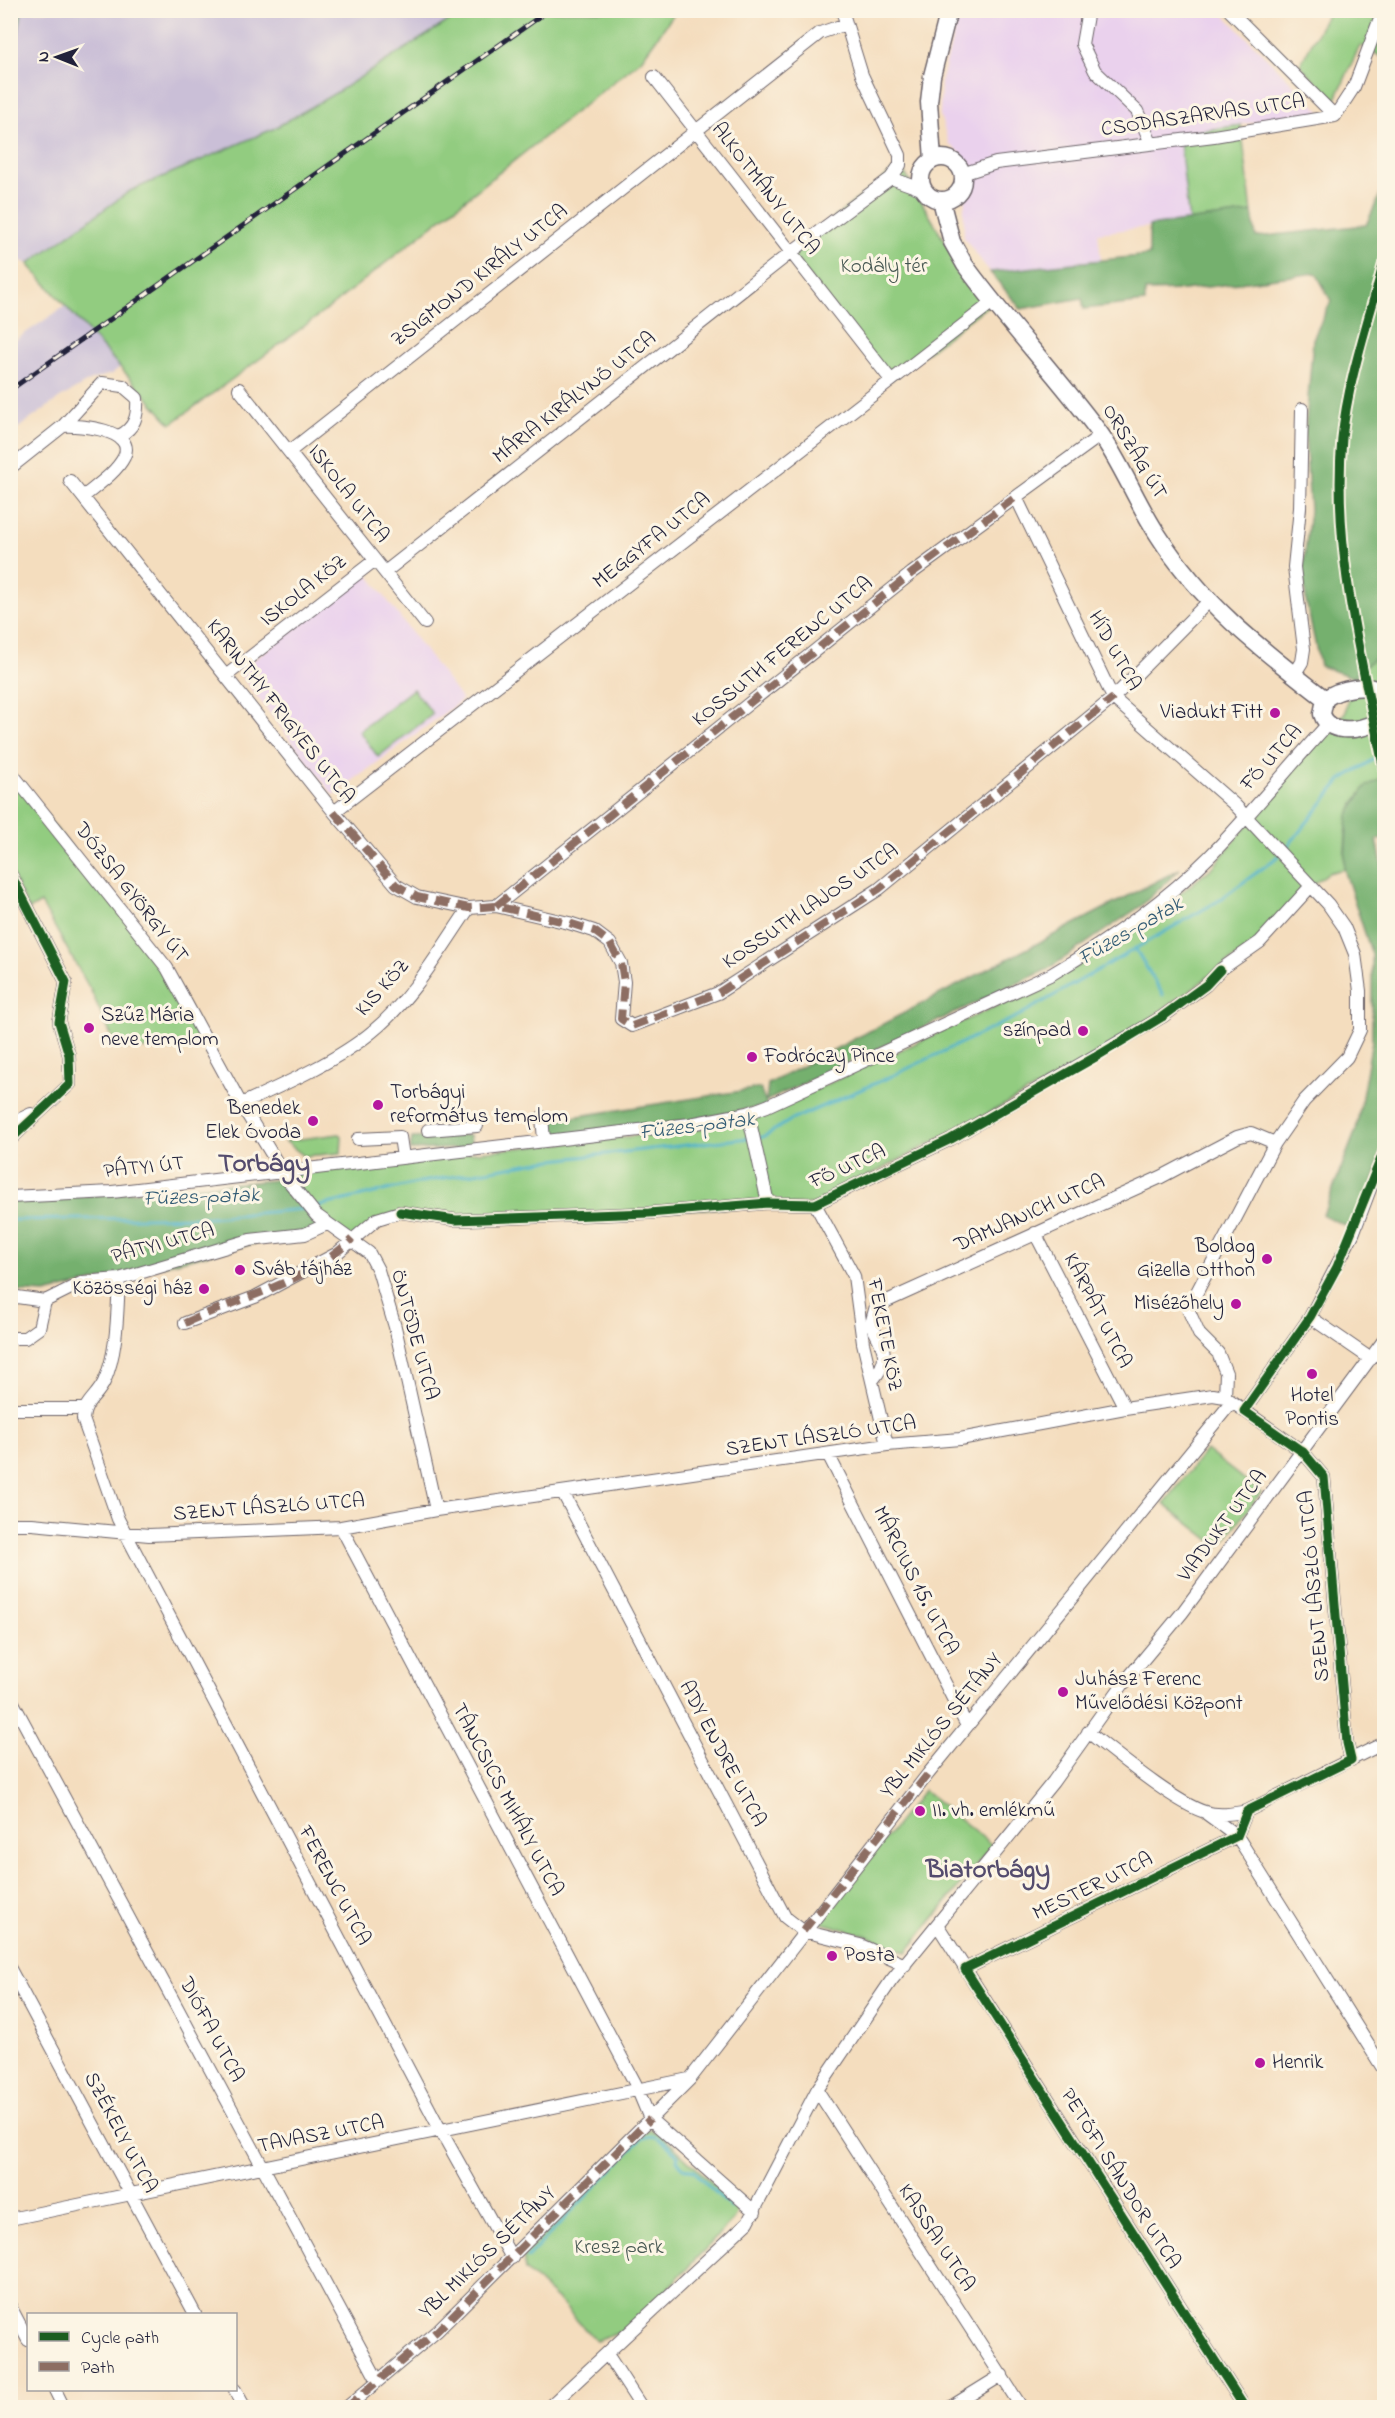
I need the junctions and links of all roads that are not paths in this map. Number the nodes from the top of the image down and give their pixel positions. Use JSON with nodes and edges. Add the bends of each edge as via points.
{"nodes":[{"id":1,"x":842,"y":10,"type":"edge"},
{"id":2,"x":949,"y":10,"type":"edge"},
{"id":3,"x":1088,"y":10,"type":"edge"},
{"id":4,"x":1229,"y":10,"type":"edge"},
{"id":5,"x":1383,"y":10,"type":"edge"},
{"id":6,"x":846,"y":24,"type":"junction"},
{"id":7,"x":654,"y":77,"type":"dead end"},
{"id":8,"x":1335,"y":116,"type":"junction"},
{"id":9,"x":695,"y":130,"type":"junction"},
{"id":10,"x":1151,"y":143,"type":"junction"},
{"id":11,"x":933,"y":160,"type":"junction"},
{"id":12,"x":962,"y":174,"type":"junction"},
{"id":13,"x":891,"y":178,"type":"junction"},
{"id":14,"x":924,"y":190,"type":"junction"},
{"id":15,"x":941,"y":200,"type":"junction"},
{"id":16,"x":790,"y":253,"type":"junction"},
{"id":17,"x":994,"y":301,"type":"junction"},
{"id":18,"x":891,"y":380,"type":"junction"},
{"id":19,"x":239,"y":389,"type":"dead end"},
{"id":20,"x":1302,"y":410,"type":"dead end"},
{"id":21,"x":63,"y":426,"type":"junction"},
{"id":22,"x":1101,"y":435,"type":"junction"},
{"id":23,"x":119,"y":436,"type":"junction"},
{"id":24,"x":289,"y":452,"type":"junction"},
{"id":25,"x":10,"y":468,"type":"edge"},
{"id":26,"x":70,"y":481,"type":"dead end"},
{"id":27,"x":1016,"y":496,"type":"junction"},
{"id":28,"x":83,"y":497,"type":"junction"},
{"id":29,"x":375,"y":560,"type":"junction"},
{"id":30,"x":385,"y":573,"type":"junction"},
{"id":31,"x":1209,"y":601,"type":"junction"},
{"id":32,"x":425,"y":623,"type":"dead end"},
{"id":33,"x":227,"y":675,"type":"junction"},
{"id":34,"x":1294,"y":675,"type":"junction"},
{"id":35,"x":1384,"y":693,"type":"edge"},
{"id":36,"x":1113,"y":698,"type":"junction"},
{"id":37,"x":1325,"y":699,"type":"junction"},
{"id":38,"x":1384,"y":716,"type":"edge"},
{"id":39,"x":1327,"y":724,"type":"junction"},
{"id":40,"x":10,"y":771,"type":"edge"},
{"id":41,"x":334,"y":812,"type":"junction"},
{"id":42,"x":1245,"y":817,"type":"junction"},
{"id":43,"x":10,"y":873,"type":"edge"},
{"id":44,"x":1311,"y":886,"type":"junction"},
{"id":45,"x":496,"y":906,"type":"junction"},
{"id":46,"x":469,"y":908,"type":"junction"},
{"id":47,"x":241,"y":1104,"type":"junction"},
{"id":48,"x":40,"y":1109,"type":"junction"},
{"id":49,"x":748,"y":1113,"type":"junction"},
{"id":50,"x":542,"y":1117,"type":"dead end"},
{"id":51,"x":10,"y":1125,"type":"edge"},
{"id":52,"x":477,"y":1126,"type":"dead end"},
{"id":53,"x":428,"y":1130,"type":"dead end"},
{"id":54,"x":358,"y":1139,"type":"dead end"},
{"id":55,"x":10,"y":1140,"type":"edge"},
{"id":56,"x":544,"y":1140,"type":"junction"},
{"id":57,"x":1275,"y":1143,"type":"junction"},
{"id":58,"x":1383,"y":1155,"type":"edge"},
{"id":59,"x":403,"y":1157,"type":"junction"},
{"id":60,"x":282,"y":1172,"type":"junction"},
{"id":61,"x":10,"y":1197,"type":"edge"},
{"id":62,"x":768,"y":1203,"type":"junction"},
{"id":63,"x":815,"y":1204,"type":"junction"},
{"id":64,"x":327,"y":1224,"type":"junction"},
{"id":65,"x":1035,"y":1233,"type":"junction"},
{"id":66,"x":352,"y":1239,"type":"junction"},
{"id":67,"x":119,"y":1279,"type":"junction"},
{"id":68,"x":10,"y":1296,"type":"edge"},
{"id":69,"x":45,"y":1301,"type":"junction"},
{"id":70,"x":1310,"y":1317,"type":"junction"},
{"id":71,"x":185,"y":1323,"type":"dead end"},
{"id":72,"x":10,"y":1338,"type":"edge"},
{"id":73,"x":1384,"y":1340,"type":"edge"},
{"id":74,"x":1371,"y":1359,"type":"junction"},
{"id":75,"x":872,"y":1381,"type":"junction"},
{"id":76,"x":1228,"y":1400,"type":"junction"},
{"id":77,"x":1125,"y":1408,"type":"junction"},
{"id":78,"x":10,"y":1409,"type":"edge"},
{"id":79,"x":84,"y":1409,"type":"junction"},
{"id":80,"x":1244,"y":1411,"type":"junction"},
{"id":81,"x":886,"y":1446,"type":"junction"},
{"id":82,"x":1303,"y":1452,"type":"junction"},
{"id":83,"x":828,"y":1454,"type":"junction"},
{"id":84,"x":563,"y":1493,"type":"junction"},
{"id":85,"x":436,"y":1510,"type":"junction"},
{"id":86,"x":10,"y":1524,"type":"edge"},
{"id":87,"x":340,"y":1527,"type":"junction"},
{"id":88,"x":124,"y":1531,"type":"junction"},
{"id":89,"x":10,"y":1697,"type":"edge"},
{"id":90,"x":967,"y":1726,"type":"junction"},
{"id":91,"x":1088,"y":1732,"type":"junction"},
{"id":92,"x":1384,"y":1743,"type":"edge"},
{"id":93,"x":1351,"y":1760,"type":"junction"},
{"id":94,"x":1203,"y":1811,"type":"junction"},
{"id":95,"x":1247,"y":1812,"type":"junction"},
{"id":96,"x":1237,"y":1836,"type":"junction"},
{"id":97,"x":938,"y":1926,"type":"junction"},
{"id":98,"x":803,"y":1931,"type":"junction"},
{"id":99,"x":904,"y":1965,"type":"junction"},
{"id":100,"x":10,"y":1969,"type":"edge"},
{"id":101,"x":965,"y":1969,"type":"junction"},
{"id":102,"x":1384,"y":2070,"type":"edge"},
{"id":103,"x":690,"y":2079,"type":"junction"},
{"id":104,"x":817,"y":2090,"type":"junction"},
{"id":105,"x":639,"y":2091,"type":"junction"},
{"id":106,"x":650,"y":2119,"type":"junction"},
{"id":107,"x":441,"y":2131,"type":"junction"},
{"id":108,"x":261,"y":2166,"type":"junction"},
{"id":109,"x":131,"y":2194,"type":"junction"},
{"id":110,"x":755,"y":2212,"type":"junction"},
{"id":111,"x":10,"y":2219,"type":"edge"},
{"id":112,"x":512,"y":2258,"type":"junction"},
{"id":113,"x":10,"y":2306,"type":"edge"},
{"id":114,"x":194,"y":2313,"type":"edge"},
{"id":115,"x":27,"y":2338,"type":"edge"},
{"id":116,"x":607,"y":2354,"type":"junction"},
{"id":117,"x":1002,"y":2375,"type":"junction"},
{"id":118,"x":378,"y":2381,"type":"junction"},
{"id":119,"x":56,"y":2391,"type":"edge"},
{"id":120,"x":236,"y":2391,"type":"edge"},
{"id":121,"x":64,"y":2408,"type":"edge"},
{"id":122,"x":245,"y":2408,"type":"edge"},
{"id":123,"x":346,"y":2408,"type":"edge"},
{"id":124,"x":548,"y":2408,"type":"edge"},
{"id":125,"x":642,"y":2408,"type":"edge"},
{"id":126,"x":949,"y":2408,"type":"edge"},
{"id":127,"x":1022,"y":2408,"type":"edge"},
{"id":128,"x":1245,"y":2408,"type":"edge"}],
"edges":[{"from":1,"to":6,"type":"street"},
{"from":2,"to":11,"type":"main road","via":[[929,102]]},
{"from":3,"to":10,"type":"street","via":[[1082,44],[1095,70],[1137,111]]},
{"from":4,"to":8,"type":"street"},
{"from":5,"to":8,"type":"street","name":"CSODASZARVAS UTCA","via":[[1354,87]]},
{"from":6,"to":9,"type":"street","name":"ZSIGMOND KIRÁLY UTCA","via":[[820,33]]},
{"from":6,"to":13,"type":"street","name":"MÁRIA KIRÁLYNŐ UTCA","via":[[875,106],[900,154],[900,165]]},
{"from":7,"to":9,"type":"street","name":"ALKOTMÁNY UTCA"},
{"from":8,"to":10,"type":"street","name":"CSODASZARVAS UTCA"},
{"from":9,"to":16,"type":"street","name":"ALKOTMÁNY UTCA"},
{"from":9,"to":24,"type":"street","name":"ZSIGMOND KIRÁLY UTCA"},
{"from":10,"to":12,"type":"street","name":"CSODASZARVAS UTCA","via":[[996,163]]},
{"from":11,"to":12,"type":"main road","via":[[947,159]]},
{"from":11,"to":14,"type":"main road","via":[[923,170]]},
{"from":12,"to":15,"type":"main road","via":[[957,194]]},
{"from":13,"to":14,"type":"street"},
{"from":13,"to":16,"type":"street","name":"MÁRIA KIRÁLYNŐ UTCA"},
{"from":14,"to":15,"type":"main road"},
{"from":15,"to":17,"type":"main road","name":"ORSZÁG ÚT","via":[[952,242]]},
{"from":16,"to":18,"type":"street","name":"ALKOTMÁNY UTCA"},
{"from":16,"to":30,"type":"street","name":"MÁRIA KIRÁLYNŐ UTCA"},
{"from":17,"to":18,"type":"street","name":"MEGGYFA UTCA"},
{"from":17,"to":22,"type":"main road","name":"ORSZÁG ÚT"},
{"from":18,"to":41,"type":"street","name":"MEGGYFA UTCA"},
{"from":19,"to":24,"type":"street","name":"ISKOLA UTCA"},
{"from":20,"to":34,"type":"street","via":[[1294,567],[1304,649]]},
{"from":21,"to":23,"type":"street"},
{"from":21,"to":23,"type":"street","via":[[102,383],[115,383],[137,398],[137,418],[129,431]]},
{"from":21,"to":25,"type":"street"},
{"from":22,"to":27,"type":"street","name":"KOSSUTH FERENC UTCA"},
{"from":22,"to":31,"type":"main road","name":"ORSZÁG ÚT","via":[[1158,536]]},
{"from":23,"to":28,"type":"street","via":[[125,446],[124,458]]},
{"from":24,"to":29,"type":"street","name":"ISKOLA UTCA"},
{"from":26,"to":28,"type":"street","name":"KARINTHY FRIGYES UTCA"},
{"from":27,"to":36,"type":"street","name":"HÍD UTCA"},
{"from":27,"to":45,"type":"street","name":"KOSSUTH FERENC UTCA","via":[[904,580]]},
{"from":28,"to":33,"type":"street","name":"KARINTHY FRIGYES UTCA"},
{"from":29,"to":30,"type":"street","name":"ISKOLA UTCA"},
{"from":29,"to":33,"type":"street","name":"ISKOLA KÖZ"},
{"from":30,"to":32,"type":"street","name":"ISKOLA UTCA"},
{"from":31,"to":34,"type":"main road","name":"ORSZÁG ÚT","via":[[1250,641]]},
{"from":31,"to":36,"type":"street","name":"KOSSUTH LAJOS UTCA"},
{"from":33,"to":41,"type":"street","name":"KARINTHY FRIGYES UTCA"},
{"from":34,"to":37,"type":"main road","name":"ORSZÁG ÚT"},
{"from":35,"to":37,"type":"main road","via":[[1368,687]]},
{"from":36,"to":42,"type":"street","name":"HÍD UTCA"},
{"from":36,"to":45,"type":"street","name":"KOSSUTH LAJOS UTCA","via":[[879,889],[718,993],[638,1024],[625,1024],[621,1019],[624,982],[621,963],[610,943],[594,931],[569,922]]},
{"from":37,"to":39,"type":"main road","via":[[1321,710]]},
{"from":38,"to":39,"type":"main road","via":[[1344,729]]},
{"from":39,"to":42,"type":"street","name":"FŐ UTCA"},
{"from":40,"to":47,"type":"street","name":"DÓZSA GYÖRGY ÚT","via":[[166,968]]},
{"from":41,"to":46,"type":"street","name":"KARINTHY FRIGYES UTCA","via":[[396,885],[417,897]]},
{"from":42,"to":44,"type":"street","name":"FŐ UTCA"},
{"from":42,"to":49,"type":"street","name":"FŐ UTCA","via":[[1176,888],[1088,953],[1030,984]]},
{"from":43,"to":48,"type":"street","via":[[66,982],[59,1022],[69,1055],[70,1084]]},
{"from":44,"to":57,"type":"street","via":[[1344,927],[1355,954],[1360,1029],[1347,1057],[1304,1101]]},
{"from":44,"to":63,"type":"street","name":"FŐ UTCA","via":[[1260,942],[1162,1017],[951,1139]]},
{"from":45,"to":46,"type":"street","name":"KARINTHY FRIGYES UTCA"},
{"from":46,"to":47,"type":"street","name":"KIS KÖZ","via":[[408,996],[373,1031],[295,1079]]},
{"from":47,"to":60,"type":"street","name":"DÓZSA GYÖRGY ÚT"},
{"from":48,"to":51,"type":"street"},
{"from":48,"to":55,"type":"street"},
{"from":49,"to":56,"type":"street","name":"FŐ UTCA","via":[[690,1124]]},
{"from":49,"to":62,"type":"street"},
{"from":50,"to":56,"type":"street"},
{"from":52,"to":53,"type":"street"},
{"from":54,"to":59,"type":"street","via":[[400,1137]]},
{"from":56,"to":59,"type":"street","name":"FŐ UTCA"},
{"from":57,"to":65,"type":"street","name":"DAMJANICH UTCA","via":[[1251,1134],[1237,1137],[1161,1177]]},
{"from":57,"to":76,"type":"street","via":[[1188,1309],[1199,1334],[1218,1353],[1226,1373]]},
{"from":58,"to":70,"type":"street","via":[[1353,1234]]},
{"from":59,"to":60,"type":"street","name":"FŐ UTCA"},
{"from":60,"to":61,"type":"street","name":"PÁTYI ÚT","via":[[112,1192]]},
{"from":60,"to":64,"type":"street","name":"ÖNTÖDE UTCA"},
{"from":62,"to":63,"type":"street","name":"FŐ UTCA"},
{"from":62,"to":66,"type":"street","name":"FŐ UTCA","via":[[649,1213],[456,1220],[400,1212],[377,1219]]},
{"from":63,"to":75,"type":"street","name":"FEKETE KÖZ","via":[[854,1276]]},
{"from":64,"to":66,"type":"street","name":"ÖNTÖDE UTCA"},
{"from":64,"to":67,"type":"street","name":"PÁTYI UTCA","via":[[305,1234],[250,1239]]},
{"from":65,"to":75,"type":"street","name":"DAMJANICH UTCA","via":[[876,1306],[871,1324],[885,1350],[883,1368]]},
{"from":65,"to":77,"type":"street","name":"KÁRPÁT UTCA"},
{"from":66,"to":71,"type":"street","name":"FŐ UTCA","via":[[336,1254],[255,1297]]},
{"from":66,"to":85,"type":"street","name":"ÖNTÖDE UTCA","via":[[369,1253],[378,1270],[395,1327]]},
{"from":67,"to":69,"type":"street","name":"PÁTYI UTCA","via":[[83,1282]]},
{"from":67,"to":79,"type":"street","via":[[114,1349],[103,1384]]},
{"from":68,"to":69,"type":"street"},
{"from":69,"to":72,"type":"street","via":[[39,1328],[25,1338]]},
{"from":70,"to":74,"type":"street"},
{"from":70,"to":80,"type":"street"},
{"from":73,"to":74,"type":"street","name":"VIADUKT UTCA"},
{"from":74,"to":82,"type":"street","name":"VIADUKT UTCA"},
{"from":75,"to":81,"type":"street","name":"FEKETE KÖZ"},
{"from":76,"to":77,"type":"street","name":"SZENT LÁSZLÓ UTCA","via":[[1213,1395],[1193,1396]]},
{"from":76,"to":80,"type":"street","name":"SZENT LÁSZLÓ UTCA"},
{"from":76,"to":90,"type":"street","name":"YBL MIKLÓS SÉTÁNY"},
{"from":77,"to":81,"type":"street","name":"SZENT LÁSZLÓ UTCA","via":[[960,1439]]},
{"from":78,"to":79,"type":"street"},
{"from":79,"to":88,"type":"street","name":"FERENC UTCA","via":[[88,1437]]},
{"from":80,"to":82,"type":"street","name":"SZENT LÁSZLÓ UTCA"},
{"from":81,"to":83,"type":"street","name":"SZENT LÁSZLÓ UTCA"},
{"from":82,"to":91,"type":"street","name":"VIADUKT UTCA"},
{"from":82,"to":93,"type":"street","name":"SZENT LÁSZLÓ UTCA","via":[[1324,1477]]},
{"from":83,"to":84,"type":"street","name":"SZENT LÁSZLÓ UTCA"},
{"from":83,"to":90,"type":"street","name":"MÁRCIUS 15. UTCA"},
{"from":84,"to":85,"type":"street","name":"SZENT LÁSZLÓ UTCA"},
{"from":84,"to":98,"type":"street","name":"ADY ENDRE UTCA","via":[[785,1917]]},
{"from":85,"to":87,"type":"street","name":"SZENT LÁSZLÓ UTCA"},
{"from":86,"to":88,"type":"street","name":"SZENT LÁSZLÓ UTCA"},
{"from":87,"to":88,"type":"street","name":"SZENT LÁSZLÓ UTCA","via":[[149,1535]]},
{"from":87,"to":105,"type":"street","name":"TÁNCSICS MIHÁLY UTCA"},
{"from":88,"to":107,"type":"street","name":"FERENC UTCA"},
{"from":89,"to":108,"type":"street","name":"DIÓFA UTCA"},
{"from":90,"to":98,"type":"street","name":"YBL MIKLÓS SÉTÁNY"},
{"from":91,"to":94,"type":"street","via":[[1167,1791]]},
{"from":91,"to":97,"type":"street","name":"VIADUKT UTCA"},
{"from":92,"to":93,"type":"street"},
{"from":93,"to":95,"type":"street"},
{"from":94,"to":95,"type":"street","via":[[1224,1815]]},
{"from":94,"to":96,"type":"street"},
{"from":95,"to":96,"type":"street"},
{"from":96,"to":101,"type":"street","name":"MESTER UTCA"},
{"from":96,"to":102,"type":"street"},
{"from":97,"to":99,"type":"street","name":"VIADUKT UTCA"},
{"from":97,"to":101,"type":"street","name":"PETŐFI SÁNDOR UTCA"},
{"from":98,"to":99,"type":"street","name":"ADY ENDRE UTCA","via":[[860,1945]]},
{"from":98,"to":103,"type":"street","name":"YBL MIKLÓS SÉTÁNY"},
{"from":99,"to":104,"type":"street","name":"VIADUKT UTCA"},
{"from":100,"to":109,"type":"street","name":"SZÉKELY UTCA"},
{"from":101,"to":128,"type":"street","name":"PETŐFI SÁNDOR UTCA"},
{"from":103,"to":105,"type":"street","name":"TAVASZ UTCA"},
{"from":103,"to":106,"type":"street","name":"YBL MIKLÓS SÉTÁNY"},
{"from":104,"to":110,"type":"street","name":"VIADUKT UTCA"},
{"from":104,"to":117,"type":"street","name":"KASSAI UTCA"},
{"from":105,"to":106,"type":"street","name":"TÁNCSICS MIHÁLY UTCA"},
{"from":105,"to":107,"type":"street","name":"TAVASZ UTCA"},
{"from":106,"to":110,"type":"street"},
{"from":106,"to":112,"type":"street","name":"YBL MIKLÓS SÉTÁNY"},
{"from":107,"to":108,"type":"street","name":"TAVASZ UTCA"},
{"from":107,"to":112,"type":"street","name":"FERENC UTCA"},
{"from":108,"to":109,"type":"street","name":"TAVASZ UTCA"},
{"from":108,"to":118,"type":"street","name":"DIÓFA UTCA"},
{"from":109,"to":111,"type":"street","name":"TAVASZ UTCA"},
{"from":109,"to":114,"type":"street","name":"SZÉKELY UTCA"},
{"from":110,"to":116,"type":"street","name":"VIADUKT UTCA","via":[[737,2234]]},
{"from":112,"to":118,"type":"street","name":"YBL MIKLÓS SÉTÁNY"},
{"from":113,"to":115,"type":"street"},
{"from":116,"to":124,"type":"street","name":"VIADUKT UTCA"},
{"from":116,"to":125,"type":"street"},
{"from":117,"to":126,"type":"street"},
{"from":117,"to":127,"type":"street","name":"KASSAI UTCA"},
{"from":118,"to":123,"type":"street","name":"YBL MIKLÓS SÉTÁNY"},
{"from":119,"to":121,"type":"street"},
{"from":120,"to":122,"type":"street"}]}
